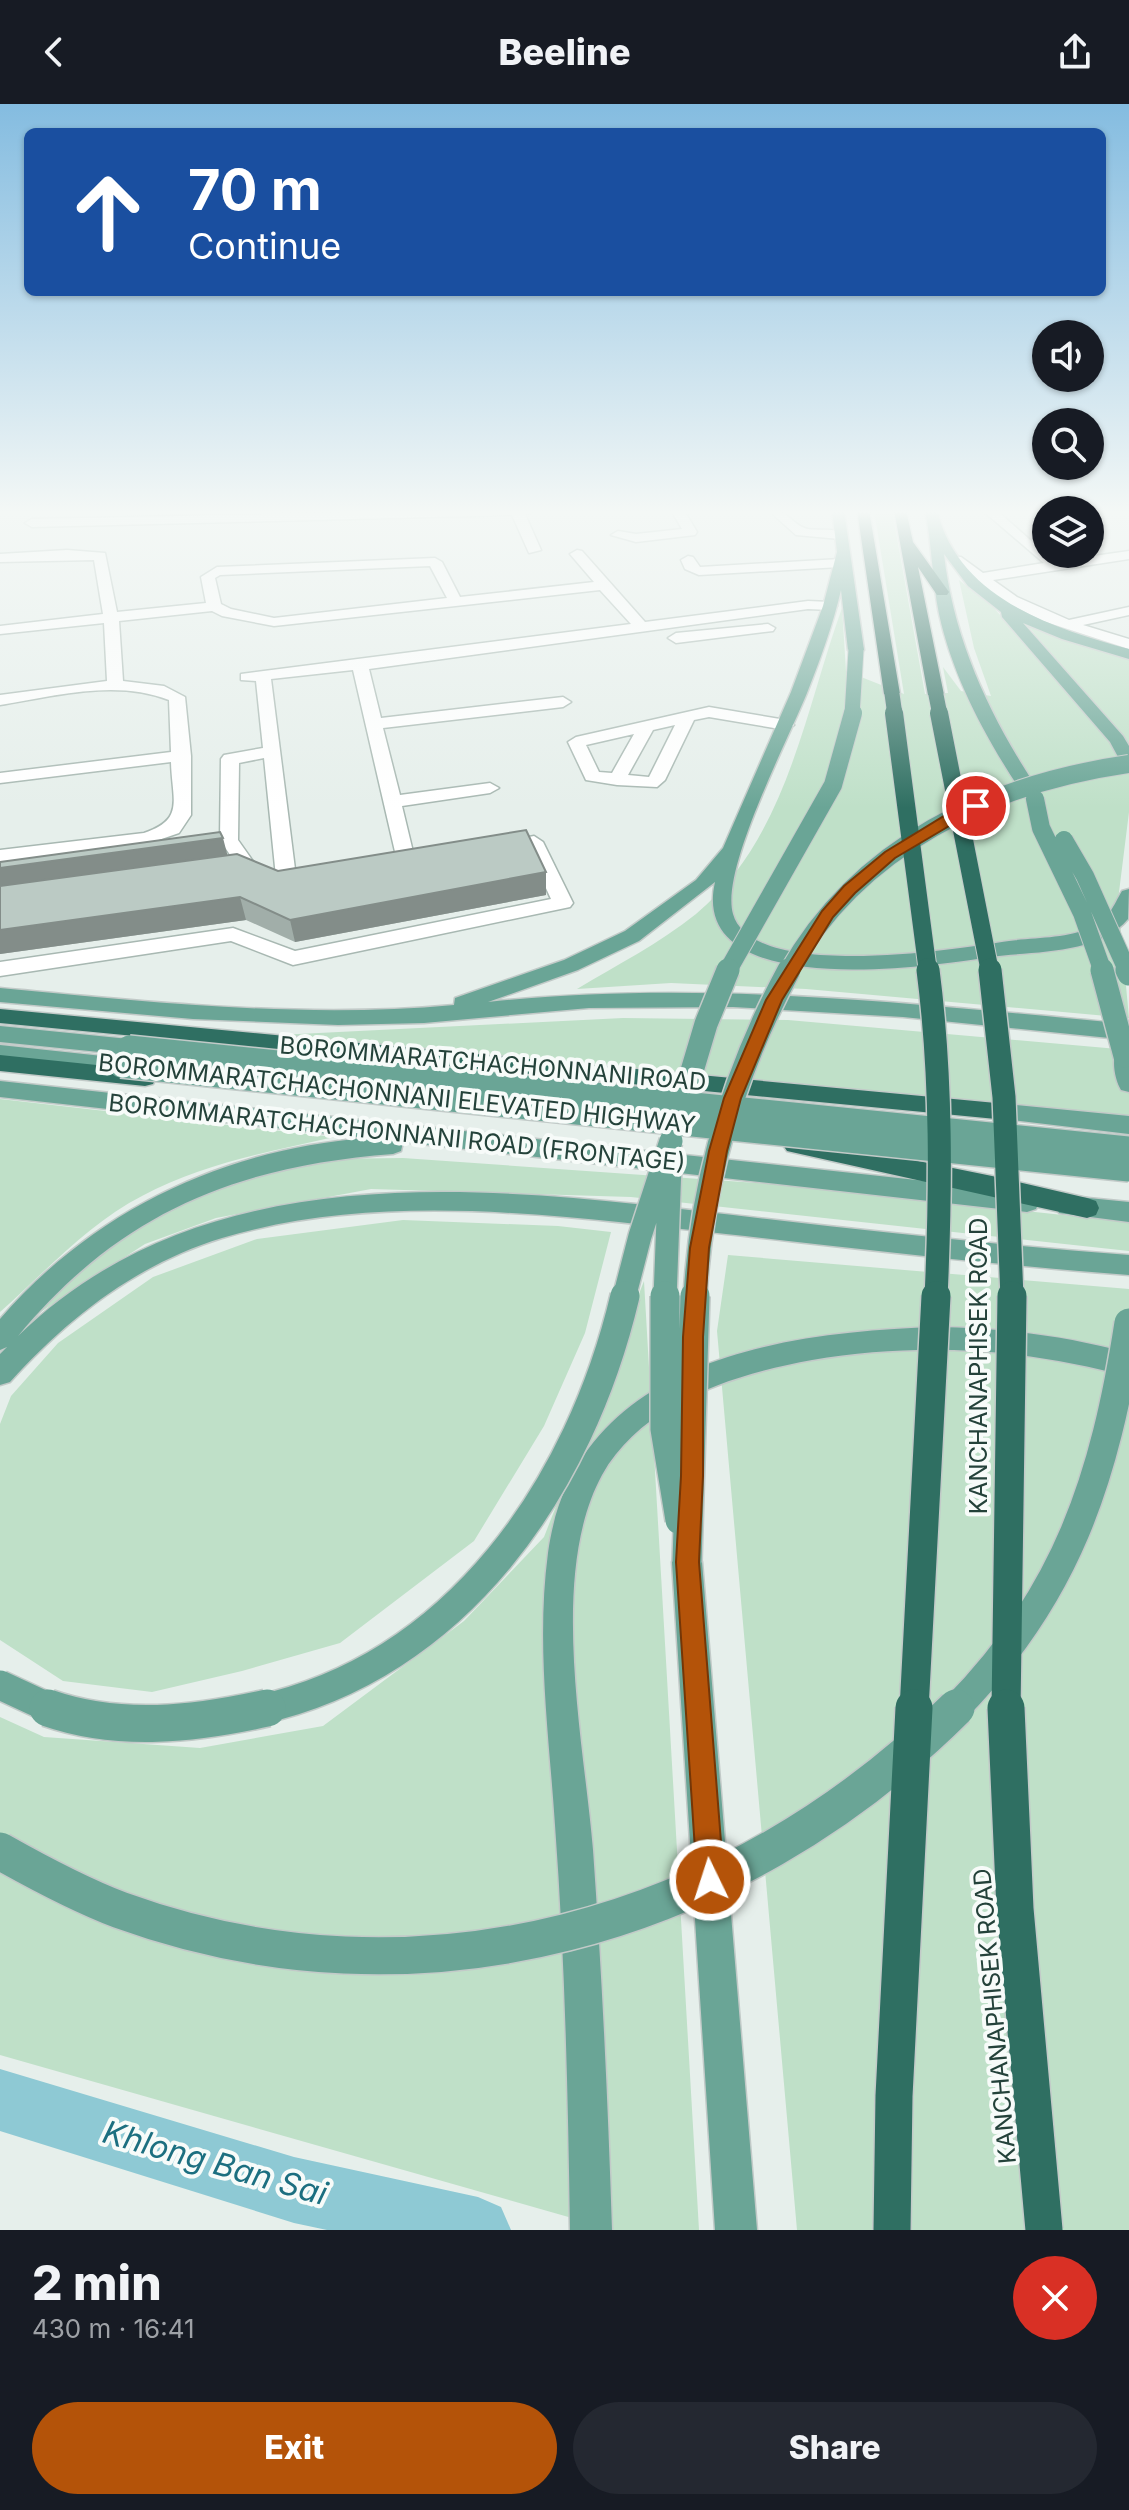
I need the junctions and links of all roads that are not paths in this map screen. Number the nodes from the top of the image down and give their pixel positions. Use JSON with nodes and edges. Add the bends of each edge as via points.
{"nodes":[{"id":1,"x":109,"y":609,"type":"edge"},
{"id":2,"x":186,"y":609,"type":"edge"},
{"id":3,"x":222,"y":609,"type":"edge"},
{"id":4,"x":390,"y":609,"type":"edge"},
{"id":5,"x":625,"y":609,"type":"edge"},
{"id":6,"x":775,"y":609,"type":"edge"},
{"id":7,"x":829,"y":609,"type":"edge"},
{"id":8,"x":850,"y":609,"type":"edge"},
{"id":9,"x":879,"y":609,"type":"edge"},
{"id":10,"x":919,"y":609,"type":"edge"},
{"id":11,"x":947,"y":609,"type":"edge"},
{"id":12,"x":1003,"y":609,"type":"edge"},
{"id":13,"x":1008,"y":609,"type":"edge"},
{"id":14,"x":1032,"y":609,"type":"edge"},
{"id":15,"x":1128,"y":617,"type":"edge"},
{"id":16,"x":111,"y":618,"type":"junction"},
{"id":17,"x":667,"y":623,"type":"junction"},
{"id":18,"x":1069,"y":626,"type":"junction"},
{"id":19,"x":641,"y":627,"type":"junction"},
{"id":20,"x":768,"y":628,"type":"dead end"},
{"id":21,"x":0,"y":630,"type":"edge"},
{"id":22,"x":1112,"y":640,"type":"junction"},
{"id":23,"x":1129,"y":644,"type":"edge"},
{"id":24,"x":1129,"y":654,"type":"edge"},
{"id":25,"x":360,"y":665,"type":"junction"},
{"id":26,"x":115,"y":684,"type":"junction"},
{"id":27,"x":0,"y":700,"type":"edge"},
{"id":28,"x":563,"y":702,"type":"dead end"},
{"id":29,"x":687,"y":718,"type":"junction"},
{"id":30,"x":373,"y":724,"type":"junction"},
{"id":31,"x":786,"y":725,"type":"junction"},
{"id":32,"x":646,"y":727,"type":"junction"},
{"id":33,"x":272,"y":752,"type":"junction"},
{"id":34,"x":182,"y":756,"type":"junction"},
{"id":35,"x":1129,"y":763,"type":"edge"},
{"id":36,"x":0,"y":778,"type":"edge"},
{"id":37,"x":617,"y":780,"type":"junction"},
{"id":38,"x":490,"y":788,"type":"dead end"},
{"id":39,"x":1035,"y":799,"type":"junction"},
{"id":40,"x":390,"y":802,"type":"junction"},
{"id":41,"x":732,"y":850,"type":"junction"},
{"id":42,"x":472,"y":852,"type":"edge"},
{"id":43,"x":0,"y":856,"type":"edge"},
{"id":44,"x":405,"y":856,"type":"edge"},
{"id":45,"x":427,"y":860,"type":"edge"},
{"id":46,"x":381,"y":868,"type":"edge"},
{"id":47,"x":1129,"y":895,"type":"edge"},
{"id":48,"x":0,"y":969,"type":"edge"},
{"id":49,"x":1129,"y":974,"type":"edge"},
{"id":50,"x":0,"y":995,"type":"edge"},
{"id":51,"x":431,"y":1015,"type":"junction"},
{"id":52,"x":0,"y":1016,"type":"edge"},
{"id":53,"x":1129,"y":1032,"type":"edge"},
{"id":54,"x":0,"y":1034,"type":"edge"},
{"id":55,"x":0,"y":1053,"type":"edge"},
{"id":56,"x":0,"y":1063,"type":"edge"},
{"id":57,"x":1129,"y":1084,"type":"edge"},
{"id":58,"x":0,"y":1089,"type":"edge"},
{"id":59,"x":996,"y":1111,"type":"joint"},
{"id":60,"x":1129,"y":1125,"type":"edge"},
{"id":61,"x":671,"y":1141,"type":"junction"},
{"id":62,"x":496,"y":1143,"type":"junction"},
{"id":63,"x":795,"y":1145,"type":"junction"},
{"id":64,"x":1129,"y":1148,"type":"edge"},
{"id":65,"x":999,"y":1166,"type":"joint"},
{"id":66,"x":1129,"y":1170,"type":"edge"},
{"id":67,"x":1129,"y":1179,"type":"edge"},
{"id":68,"x":1087,"y":1208,"type":"junction"},
{"id":69,"x":1129,"y":1212,"type":"edge"},
{"id":70,"x":1129,"y":1265,"type":"edge"},
{"id":71,"x":1129,"y":1323,"type":"edge"},
{"id":72,"x":0,"y":1338,"type":"edge"},
{"id":73,"x":1129,"y":1365,"type":"edge"},
{"id":74,"x":0,"y":1373,"type":"edge"},
{"id":75,"x":687,"y":1562,"type":"junction"},
{"id":76,"x":0,"y":1685,"type":"edge"},
{"id":77,"x":0,"y":1851,"type":"edge"},
{"id":78,"x":591,"y":2230,"type":"edge"},
{"id":79,"x":736,"y":2230,"type":"edge"},
{"id":80,"x":892,"y":2230,"type":"edge"},
{"id":81,"x":1044,"y":2230,"type":"edge"}],
"edges":[{"from":1,"to":16,"type":"street"},
{"from":2,"to":16,"type":"street"},
{"from":3,"to":4,"type":"street","via":[[274,622]]},
{"from":5,"to":19,"type":"street"},
{"from":6,"to":17,"type":"street"},
{"from":7,"to":31,"type":"main road"},
{"from":8,"to":61,"type":"main road","bridge":true,"via":[[856,650],[852,723],[833,785],[733,958],[706,1024]]},
{"from":9,"to":80,"type":"highway","name":"KANCHANAPHISEK ROAD","bridge":true,"via":[[935,1025],[940,1213],[894,2096]]},
{"from":10,"to":81,"type":"highway","name":"KANCHANAPHISEK ROAD","bridge":true,"via":[[993,987],[1004,1097],[1012,1283],[1006,1720],[1015,1909]]},
{"from":11,"to":39,"type":"main road","via":[[992,731]]},
{"from":12,"to":35,"type":"main road","via":[[1097,717]]},
{"from":13,"to":24,"type":"main road","via":[[1082,641]]},
{"from":14,"to":18,"type":"street"},
{"from":15,"to":18,"type":"street","via":[[1081,620]]},
{"from":15,"to":22,"type":"street"},
{"from":16,"to":21,"type":"street"},
{"from":16,"to":26,"type":"street"},
{"from":17,"to":19,"type":"street"},
{"from":17,"to":20,"type":"street","via":[[670,643]]},
{"from":18,"to":22,"type":"street"},
{"from":19,"to":25,"type":"street"},
{"from":22,"to":23,"type":"street"},
{"from":25,"to":30,"type":"street"},
{"from":25,"to":33,"type":"street","via":[[255,677]]},
{"from":26,"to":27,"type":"street"},
{"from":26,"to":34,"type":"street","via":[[177,697]]},
{"from":28,"to":30,"type":"street"},
{"from":29,"to":31,"type":"street","via":[[709,712]]},
{"from":29,"to":32,"type":"street"},
{"from":29,"to":37,"type":"street","via":[[656,780]]},
{"from":30,"to":40,"type":"street"},
{"from":31,"to":41,"type":"main road"},
{"from":32,"to":37,"type":"street"},
{"from":32,"to":37,"type":"street","via":[[576,742],[592,776]]},
{"from":33,"to":33,"type":"street","via":[[295,879],[240,868],[229,840],[230,759]]},
{"from":34,"to":36,"type":"street"},
{"from":34,"to":43,"type":"street","via":[[182,815],[165,834]]},
{"from":35,"to":75,"type":"main road","bridge":true,"via":[[1004,795],[900,848],[827,914],[774,1000],[733,1098],[699,1248]]},
{"from":38,"to":40,"type":"street"},
{"from":39,"to":49,"type":"main road","bridge":true,"via":[[1085,876]]},
{"from":39,"to":57,"type":"main road","bridge":true,"via":[[1041,828],[1098,956]]},
{"from":40,"to":44,"type":"street"},
{"from":41,"to":47,"type":"main road","via":[[721,903],[722,915],[738,935],[785,956],[826,961],[902,961],[1050,942],[1103,930],[1119,919]]},
{"from":41,"to":51,"type":"main road","via":[[703,884],[632,936],[571,965]]},
{"from":42,"to":48,"type":"street","via":[[534,842],[563,903],[293,958],[233,934]]},
{"from":45,"to":46,"type":"street"},
{"from":50,"to":51,"type":"main road","via":[[282,1017]]},
{"from":51,"to":53,"type":"main road","via":[[554,1003],[738,1000]]},
{"from":52,"to":59,"type":"highway","name":"BOROMMARATCHACHONNANI ROAD"},
{"from":54,"to":64,"type":"main road","name":"BOROMMARATCHACHONNANI ELEVATED HIGHWAY","bridge":true},
{"from":55,"to":66,"type":"main road","name":"BOROMMARATCHACHONNANI ELEVATED HIGHWAY","bridge":true},
{"from":56,"to":63,"type":"highway","name":"BOROMMARATCHACHONNANI ROAD"},
{"from":58,"to":62,"type":"main road","name":"BOROMMARATCHACHONNANI ROAD (FRONTAGE)"},
{"from":59,"to":60,"type":"main road","name":"BOROMMARATCHACHONNANI ROAD"},
{"from":61,"to":75,"type":"main road","bridge":true,"via":[[665,1429]]},
{"from":61,"to":76,"type":"main road","bridge":true,"via":[[611,1349],[576,1441],[528,1526],[456,1608],[348,1682],[297,1703],[236,1716],[179,1724],[108,1722],[54,1709]]},
{"from":62,"to":68,"type":"main road","name":"BOROMMARATCHACHONNANI ROAD (FRONTAGE)"},
{"from":62,"to":72,"type":"main road","via":[[347,1147],[291,1156],[215,1178],[146,1211],[97,1243],[52,1280]]},
{"from":63,"to":65,"type":"highway","name":"BOROMMARATCHACHONNANI ROAD"},
{"from":63,"to":68,"type":"highway"},
{"from":65,"to":67,"type":"main road","name":"BOROMMARATCHACHONNANI ROAD"},
{"from":68,"to":69,"type":"main road","name":"BOROMMARATCHACHONNANI ROAD (FRONTAGE)"},
{"from":70,"to":74,"type":"main road","via":[[563,1206],[383,1203],[248,1222],[154,1253],[72,1304]]},
{"from":71,"to":77,"type":"main road","bridge":true,"via":[[1105,1446],[1082,1520],[1054,1580],[1019,1632],[948,1717],[884,1774],[758,1855],[663,1900],[596,1925],[508,1947],[419,1957],[311,1955],[236,1944],[162,1924],[33,1872]]},
{"from":73,"to":78,"type":"main road","via":[[1052,1347],[970,1338],[907,1338],[792,1351],[728,1367],[642,1412],[613,1437],[591,1467],[567,1534],[558,1632],[575,1840]]},
{"from":75,"to":79,"type":"main road"}]}
